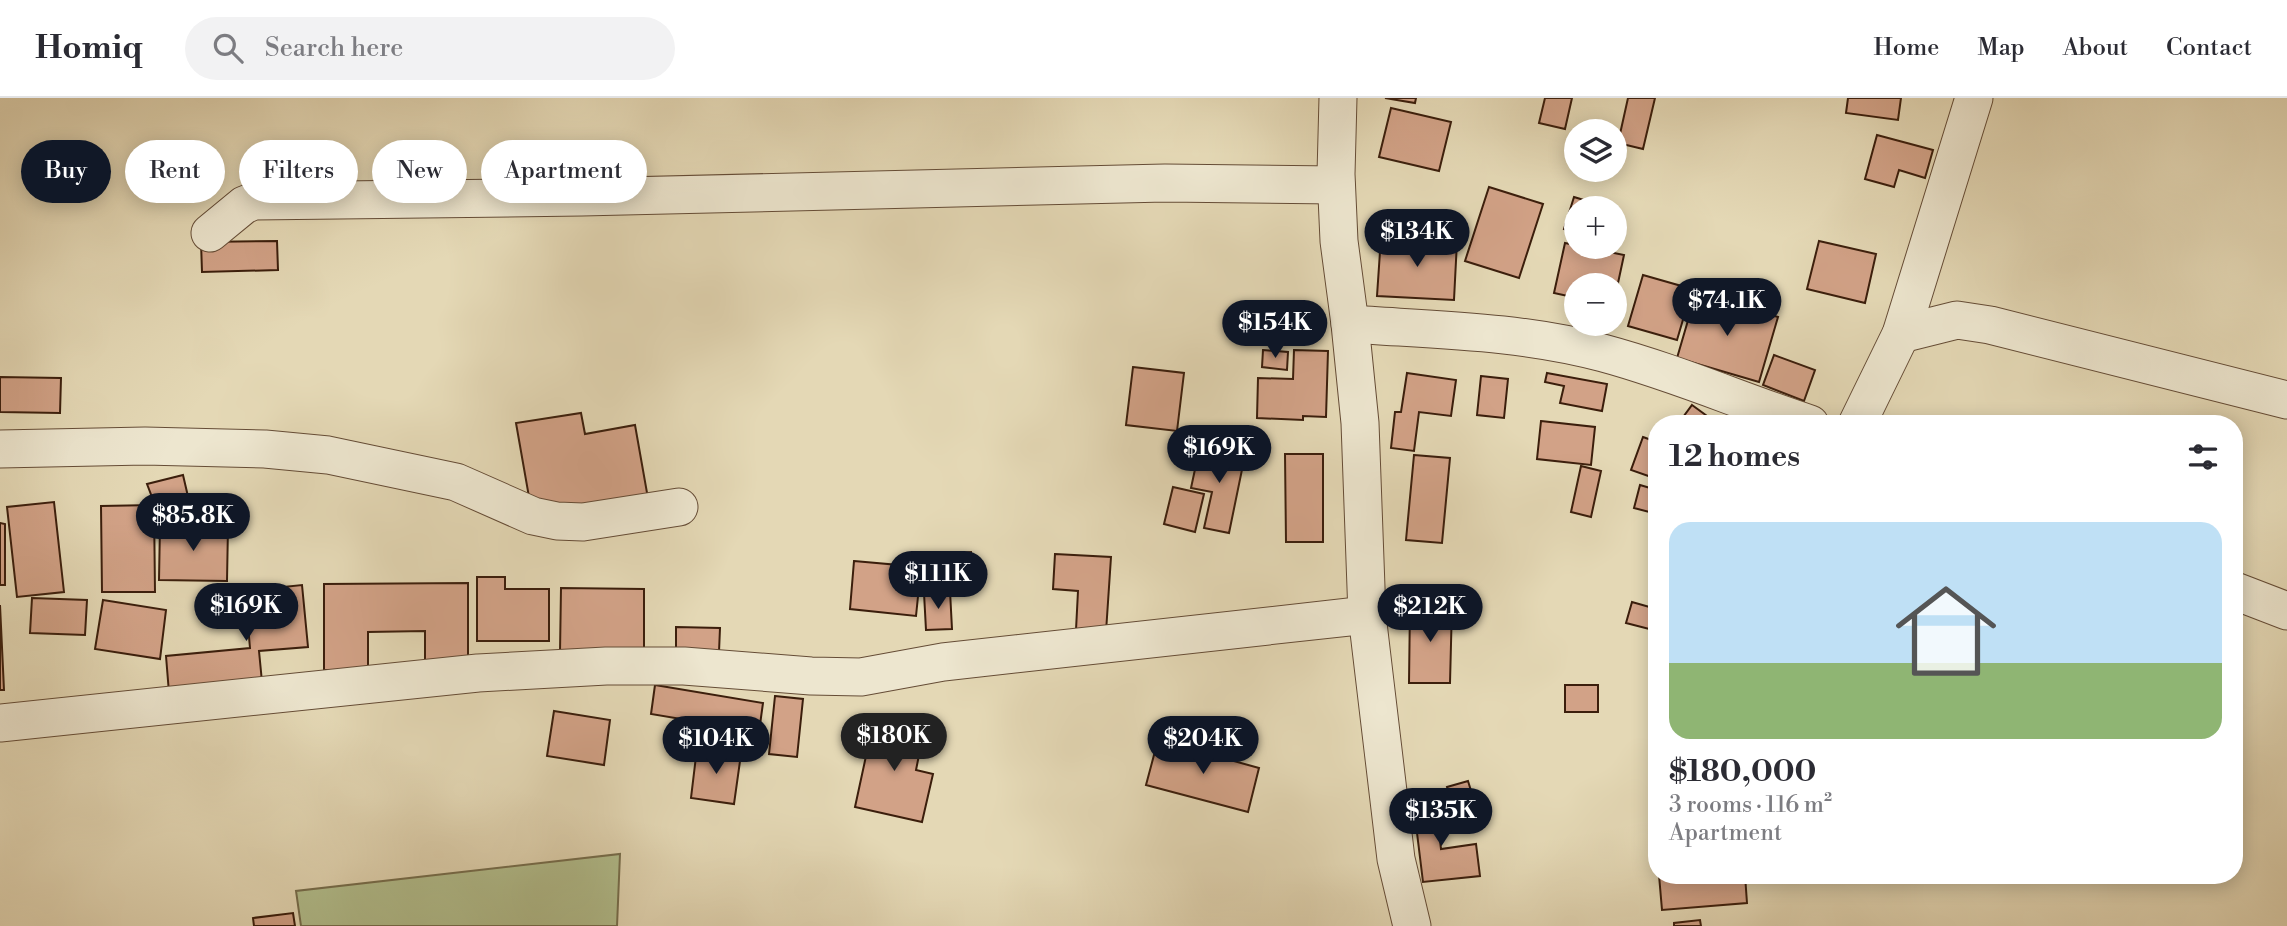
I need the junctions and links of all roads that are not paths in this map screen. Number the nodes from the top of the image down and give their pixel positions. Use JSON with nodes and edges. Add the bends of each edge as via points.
{"nodes":[{"id":1,"x":1338,"y":98,"type":"edge"},
{"id":2,"x":1973,"y":98,"type":"edge"},
{"id":3,"x":1336,"y":185,"type":"junction"},
{"id":4,"x":210,"y":233,"type":"dead end"},
{"id":5,"x":1350,"y":324,"type":"junction"},
{"id":6,"x":1900,"y":334,"type":"junction"},
{"id":7,"x":2287,"y":400,"type":"edge"},
{"id":8,"x":1786,"y":415,"type":"edge"},
{"id":9,"x":1861,"y":415,"type":"edge"},
{"id":10,"x":0,"y":449,"type":"edge"},
{"id":11,"x":679,"y":507,"type":"dead end"},
{"id":12,"x":2243,"y":594,"type":"edge"},
{"id":13,"x":2287,"y":611,"type":"edge"},
{"id":14,"x":1367,"y":615,"type":"junction"},
{"id":15,"x":0,"y":723,"type":"edge"},
{"id":16,"x":1412,"y":926,"type":"edge"}],
"edges":[{"from":1,"to":3,"type":"street"},
{"from":2,"to":6,"type":"street"},
{"from":3,"to":4,"type":"street","via":[[1152,183],[254,201]]},
{"from":3,"to":5,"type":"street"},
{"from":5,"to":8,"type":"street","via":[[1539,340],[1602,353]]},
{"from":5,"to":14,"type":"street","via":[[1360,423]]},
{"from":6,"to":7,"type":"street","via":[[1957,320],[1990,324]]},
{"from":6,"to":9,"type":"street"},
{"from":10,"to":11,"type":"street","via":[[145,446],[328,455],[456,482],[533,516],[557,521],[596,521]]},
{"from":12,"to":13,"type":"street"},
{"from":14,"to":15,"type":"street","via":[[943,662],[861,677],[606,666],[478,673]]},
{"from":14,"to":16,"type":"street","via":[[1396,859]]}]}
